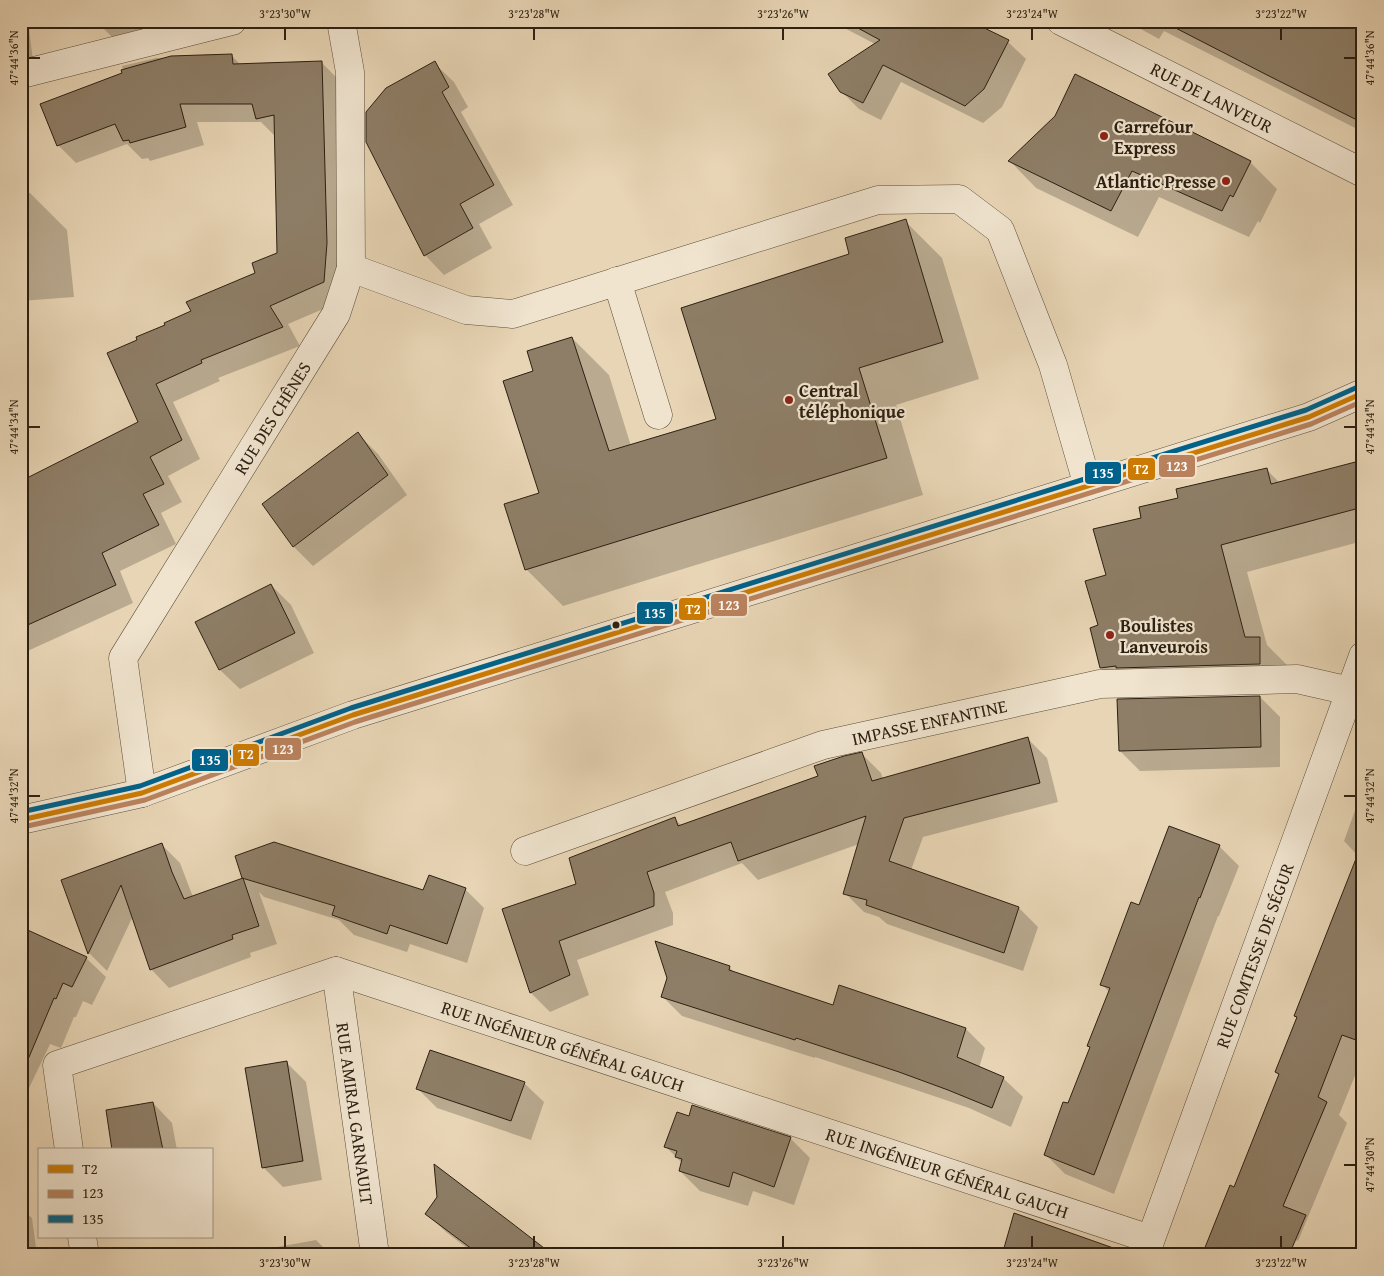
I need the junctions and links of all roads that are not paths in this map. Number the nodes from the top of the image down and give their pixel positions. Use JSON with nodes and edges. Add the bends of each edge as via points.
{"nodes":[{"id":1,"x":232,"y":21,"type":"edge"},
{"id":2,"x":341,"y":21,"type":"edge"},
{"id":3,"x":1061,"y":21,"type":"edge"},
{"id":4,"x":21,"y":73,"type":"edge"},
{"id":5,"x":1363,"y":173,"type":"edge"},
{"id":6,"x":351,"y":268,"type":"junction"},
{"id":7,"x":616,"y":281,"type":"junction"},
{"id":8,"x":1363,"y":393,"type":"edge"},
{"id":9,"x":658,"y":414,"type":"dead end"},
{"id":10,"x":1088,"y":486,"type":"junction"},
{"id":11,"x":1363,"y":656,"type":"edge"},
{"id":12,"x":1350,"y":691,"type":"junction"},
{"id":13,"x":142,"y":793,"type":"junction"},
{"id":14,"x":21,"y":820,"type":"edge"},
{"id":15,"x":525,"y":851,"type":"dead end"},
{"id":16,"x":336,"y":971,"type":"junction"},
{"id":17,"x":69,"y":1148,"type":"edge"},
{"id":18,"x":82,"y":1238,"type":"edge"},
{"id":19,"x":1148,"y":1247,"type":"edge"},
{"id":20,"x":85,"y":1255,"type":"edge"},
{"id":21,"x":375,"y":1255,"type":"edge"}],
"edges":[{"from":1,"to":4,"type":"street"},
{"from":2,"to":6,"type":"street","name":"RUE DES CHÊNES","via":[[350,72]]},
{"from":3,"to":5,"type":"street","name":"RUE DE LANVEUR"},
{"from":6,"to":7,"type":"street","via":[[466,310],[514,314]]},
{"from":6,"to":13,"type":"street","name":"RUE DES CHÊNES","via":[[336,314],[123,658]]},
{"from":7,"to":9,"type":"street"},
{"from":7,"to":10,"type":"street","via":[[878,200],[959,199],[1000,230],[1054,365]]},
{"from":8,"to":10,"type":"street","via":[[1309,417]]},
{"from":10,"to":13,"type":"street","via":[[353,715]]},
{"from":11,"to":12,"type":"street","name":"RUE COMTESSE DE SÉGUR"},
{"from":12,"to":15,"type":"street","name":"IMPASSE ENFANTINE","via":[[1297,679],[1100,684],[823,745]]},
{"from":12,"to":19,"type":"street","name":"RUE COMTESSE DE SÉGUR"},
{"from":13,"to":14,"type":"street"},
{"from":16,"to":17,"type":"street","via":[[57,1065]]},
{"from":16,"to":19,"type":"street","name":"RUE INGÉNIEUR GÉNÉRAL GAUCH"},
{"from":16,"to":21,"type":"street","name":"RUE AMIRAL GARNAULT"},
{"from":18,"to":20,"type":"street"}]}
